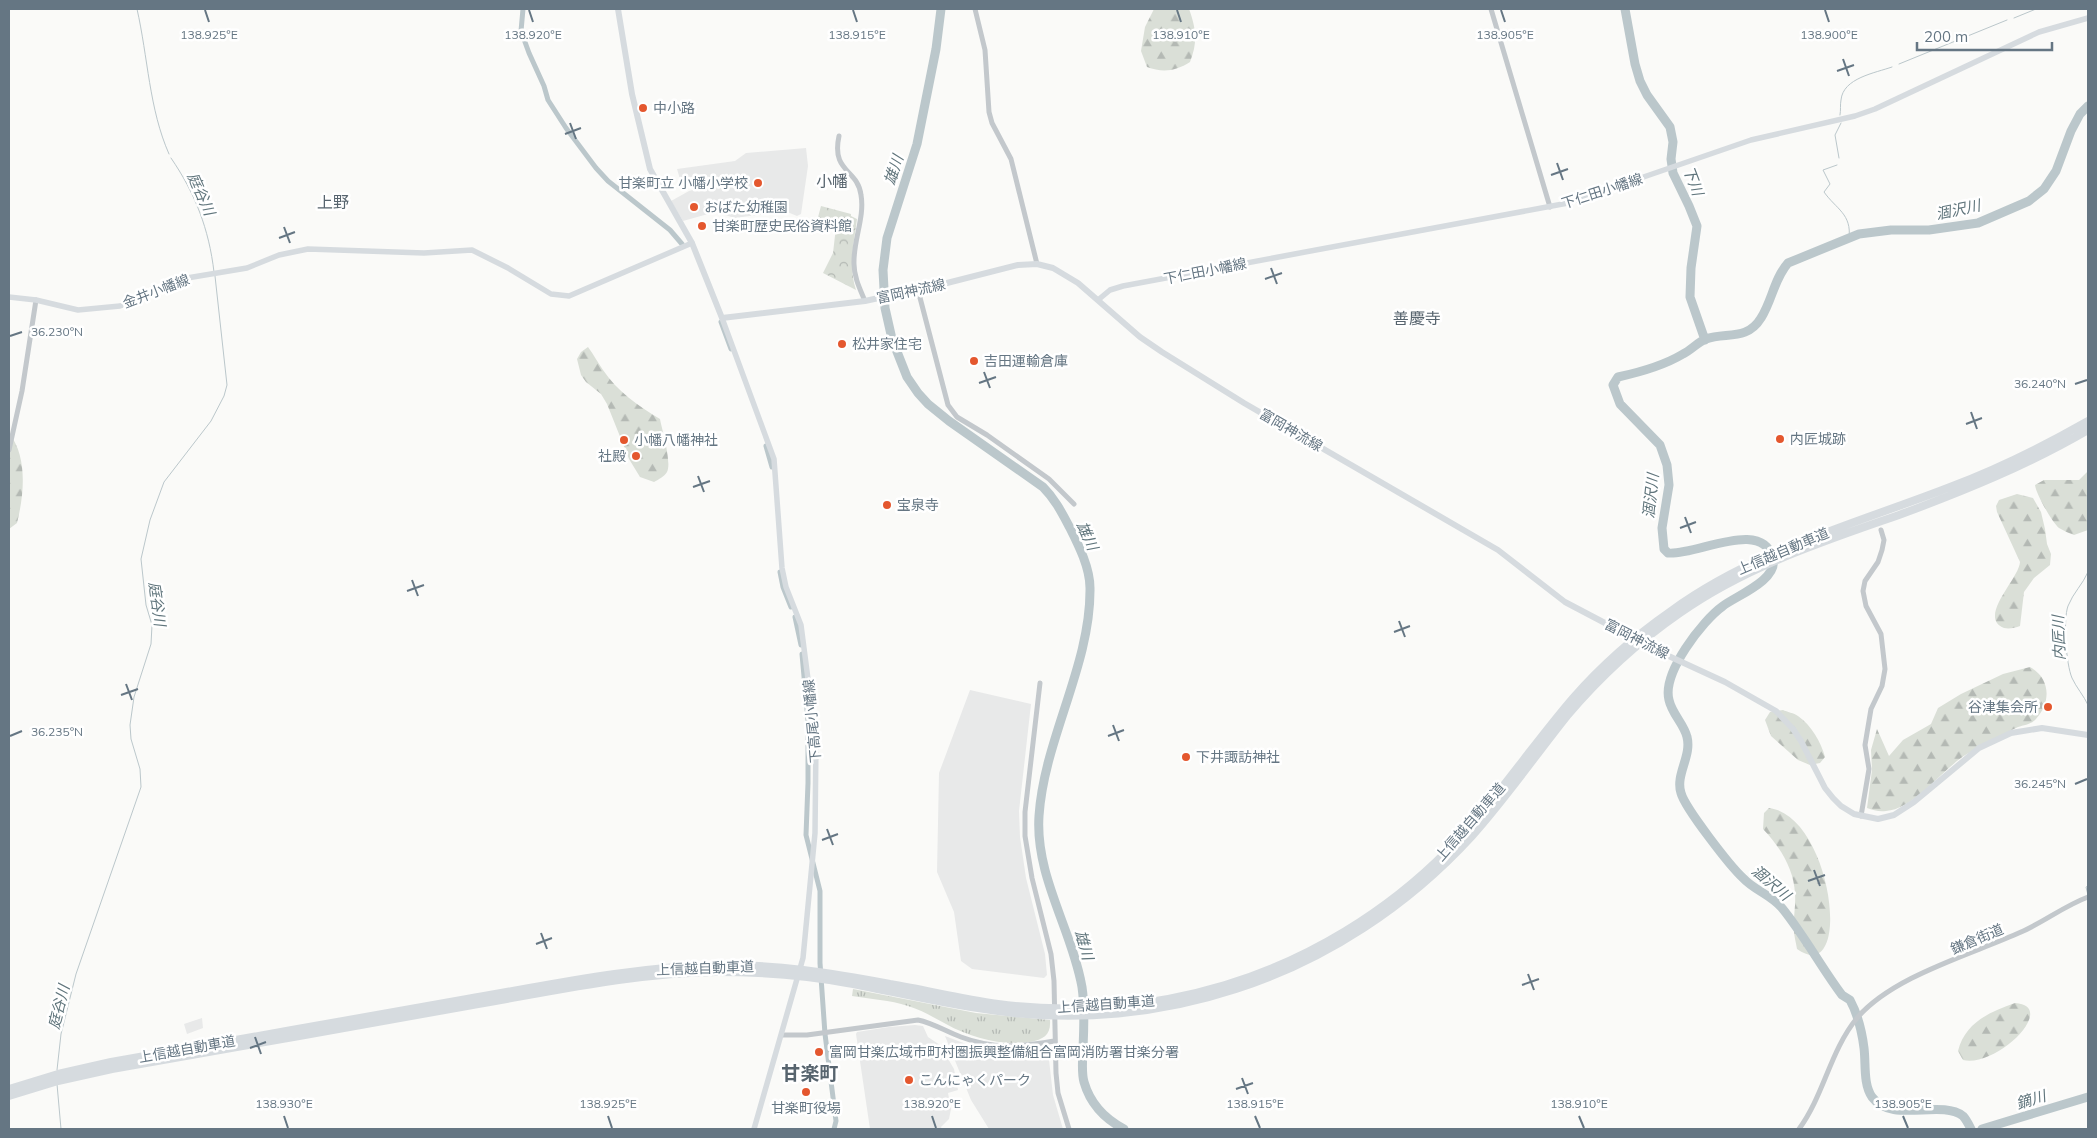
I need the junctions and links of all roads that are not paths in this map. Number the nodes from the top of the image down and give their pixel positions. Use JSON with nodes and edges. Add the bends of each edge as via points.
{"nodes":[{"id":1,"x":618,"y":9,"type":"edge"},
{"id":2,"x":975,"y":9,"type":"edge"},
{"id":3,"x":1491,"y":9,"type":"edge"},
{"id":4,"x":2088,"y":18,"type":"edge"},
{"id":5,"x":839,"y":136,"type":"dead end"},
{"id":6,"x":1550,"y":207,"type":"junction"},
{"id":7,"x":692,"y":242,"type":"junction"},
{"id":8,"x":1037,"y":264,"type":"junction"},
{"id":9,"x":918,"y":290,"type":"junction"},
{"id":10,"x":9,"y":297,"type":"edge"},
{"id":11,"x":36,"y":300,"type":"junction"},
{"id":12,"x":1098,"y":300,"type":"junction"},
{"id":13,"x":867,"y":301,"type":"junction"},
{"id":14,"x":722,"y":318,"type":"junction"},
{"id":15,"x":2088,"y":421,"type":"edge"},
{"id":16,"x":2088,"y":431,"type":"edge"},
{"id":17,"x":9,"y":450,"type":"edge"},
{"id":18,"x":1074,"y":504,"type":"dead end"},
{"id":19,"x":1881,"y":530,"type":"dead end"},
{"id":20,"x":1807,"y":543,"type":"junction"},
{"id":21,"x":1040,"y":683,"type":"dead end"},
{"id":22,"x":2088,"y":735,"type":"edge"},
{"id":23,"x":1861,"y":816,"type":"junction"},
{"id":24,"x":2088,"y":897,"type":"edge"},
{"id":25,"x":783,"y":1035,"type":"junction"},
{"id":26,"x":1054,"y":1042,"type":"junction"},
{"id":27,"x":111,"y":1066,"type":"junction"},
{"id":28,"x":9,"y":1089,"type":"edge"},
{"id":29,"x":9,"y":1096,"type":"edge"},
{"id":30,"x":754,"y":1129,"type":"edge"},
{"id":31,"x":1069,"y":1129,"type":"edge"},
{"id":32,"x":1799,"y":1129,"type":"edge"}],
"edges":[{"from":1,"to":7,"type":"main road","via":[[632,94],[650,169]]},
{"from":2,"to":8,"type":"street","via":[[985,50],[989,112],[1011,159]]},
{"from":3,"to":6,"type":"street"},
{"from":4,"to":6,"type":"main road","name":"下仁田小幡線","via":[[2039,32],[1875,109],[1751,140],[1579,200]]},
{"from":5,"to":13,"type":"street","via":[[839,160],[858,184],[862,196],[854,264],[856,280]]},
{"from":6,"to":12,"type":"main road","name":"下仁田小幡線","via":[[1123,286],[1110,290]]},
{"from":7,"to":11,"type":"main road","name":"金井小幡線","via":[[568,296],[551,294],[482,254],[468,250],[424,254],[308,249],[294,250],[247,268],[187,278],[141,299],[112,307],[78,310]]},
{"from":7,"to":14,"type":"main road"},
{"from":8,"to":9,"type":"main road","name":"富岡神流線","via":[[1018,265]]},
{"from":8,"to":12,"type":"main road","name":"富岡神流線","via":[[1064,273]]},
{"from":9,"to":13,"type":"main road","name":"富岡神流線"},
{"from":9,"to":18,"type":"street","via":[[948,405],[957,417],[1049,479]]},
{"from":10,"to":11,"type":"main road","name":"金井小幡線"},
{"from":11,"to":17,"type":"street"},
{"from":12,"to":23,"type":"main road","name":"富岡神流線","via":[[1151,345],[1498,550],[1565,602],[1776,711],[1797,735],[1833,798]]},
{"from":13,"to":14,"type":"main road","name":"富岡神流線"},
{"from":14,"to":25,"type":"main road","name":"下高尾小幡線","via":[[774,459],[783,574],[801,625],[815,724],[815,833],[806,936],[798,983]]},
{"from":15,"to":20,"type":"highway","name":"上信越自動車道","via":[[1977,476]]},
{"from":16,"to":20,"type":"highway","name":"上信越自動車道","via":[[1955,494]]},
{"from":19,"to":23,"type":"street","via":[[1882,550],[1865,581],[1863,592],[1866,606],[1881,634],[1885,669],[1882,686],[1871,709],[1865,745],[1869,768]]},
{"from":20,"to":27,"type":"highway","name":"上信越自動車道","via":[[1762,558],[1669,611],[1591,679],[1479,816],[1413,882],[1378,910],[1319,945],[1246,978],[1206,990],[1106,1011],[1040,1011],[976,1008],[849,980],[713,965],[622,973]]},
{"from":21,"to":26,"type":"street","via":[[1025,836],[1051,954]]},
{"from":22,"to":23,"type":"main road","name":"富岡神流線","via":[[2042,728],[2011,733],[1979,748],[1894,815],[1878,819]]},
{"from":24,"to":32,"type":"street","name":"鎌倉街道","via":[[1874,1000],[1846,1034],[1816,1102]]},
{"from":25,"to":26,"type":"street","via":[[806,1035],[918,1020],[968,1039],[999,1046]]},
{"from":25,"to":30,"type":"main road","name":"下高尾小幡線"},
{"from":26,"to":31,"type":"street","via":[[1058,1093]]},
{"from":27,"to":28,"type":"highway","name":"上信越自動車道","via":[[58,1074]]},
{"from":27,"to":29,"type":"highway","name":"上信越自動車道"}]}
